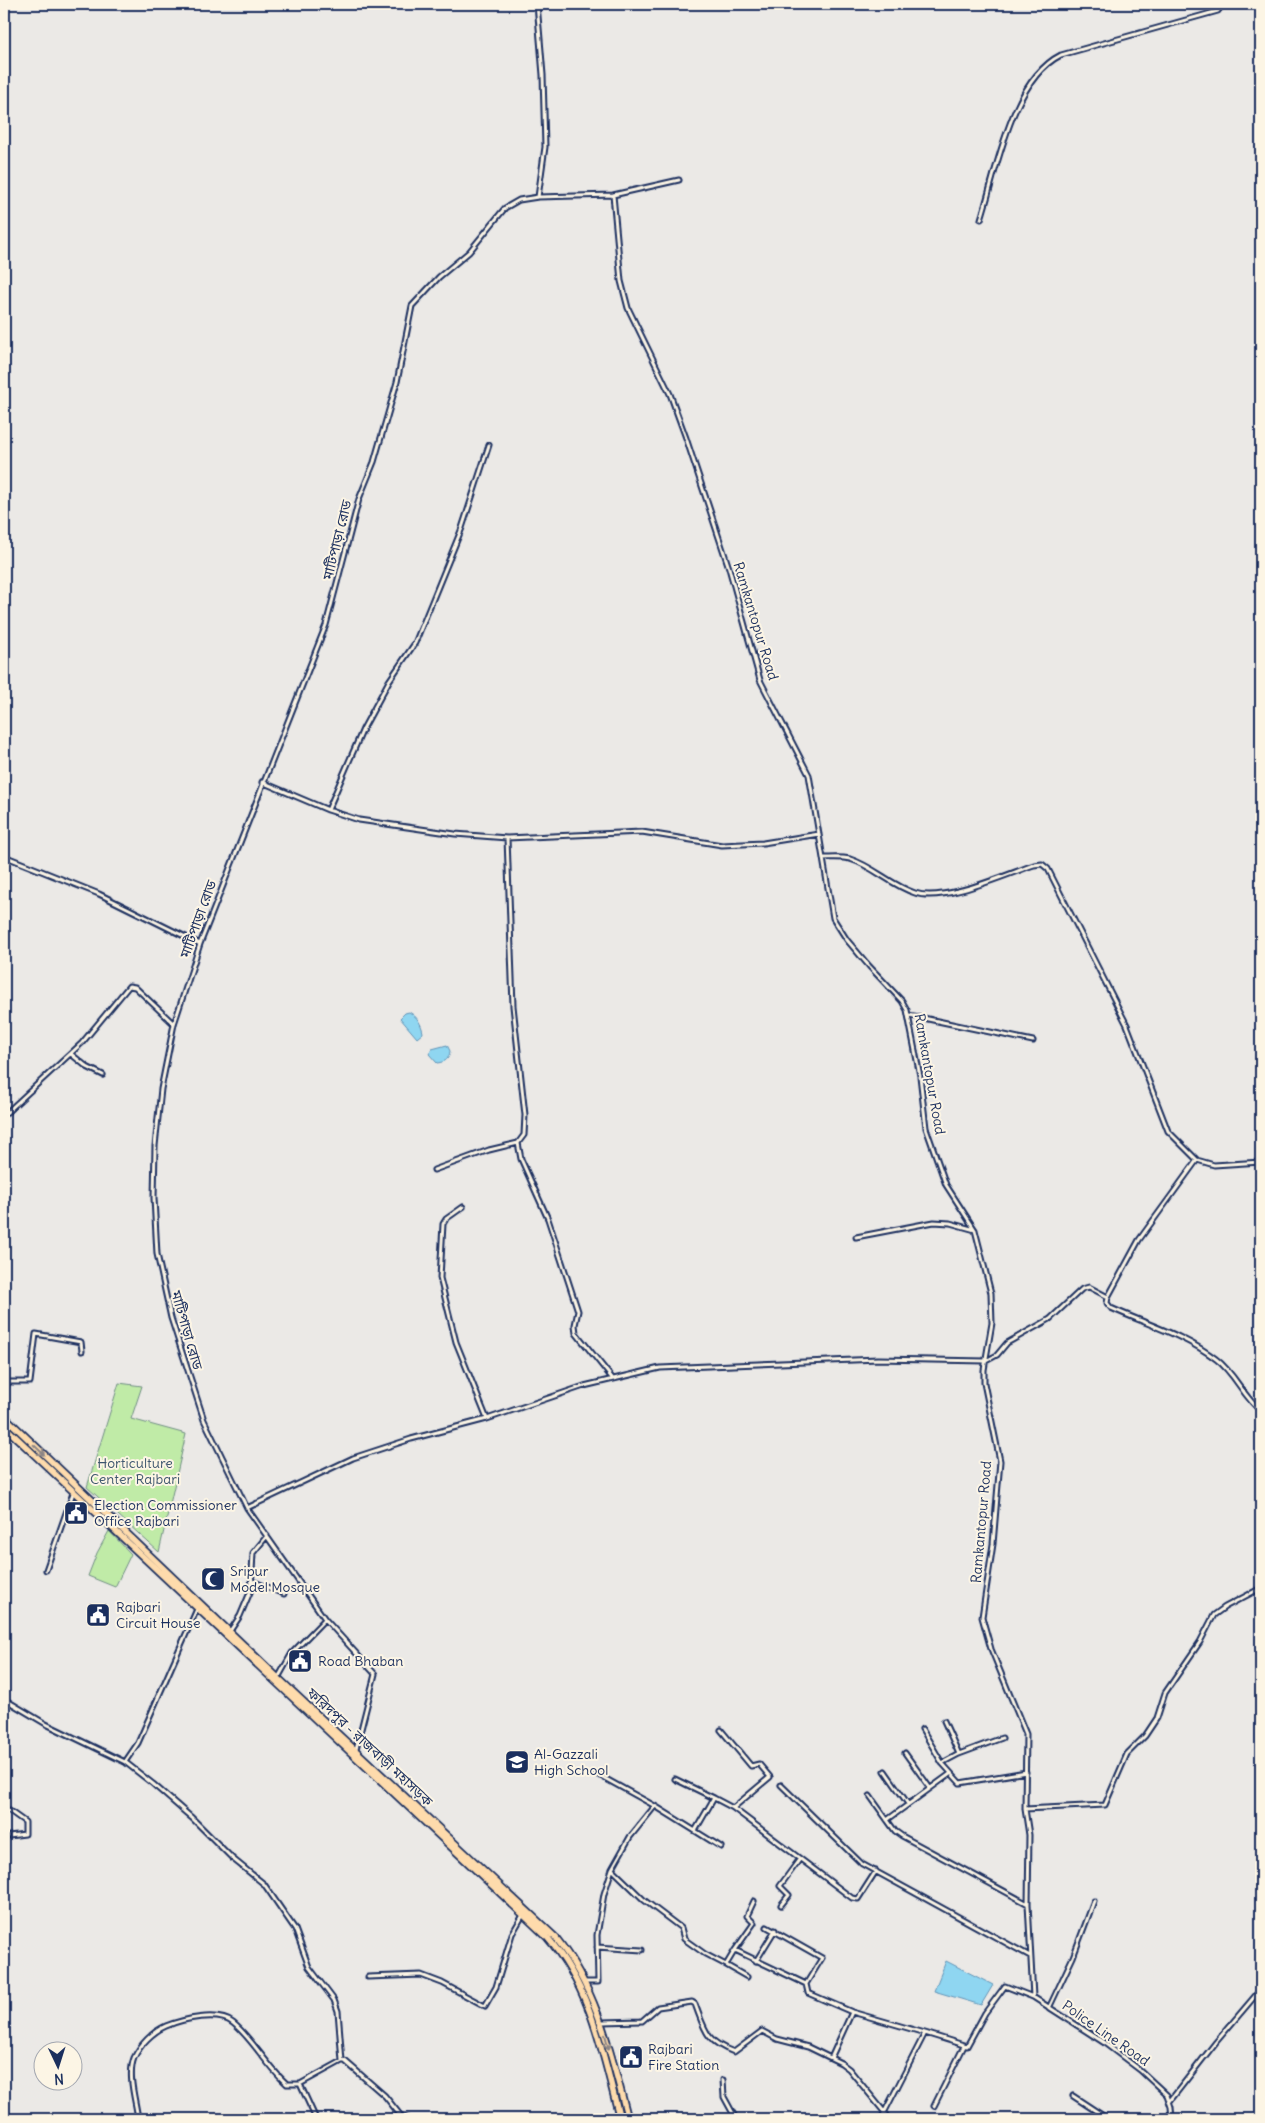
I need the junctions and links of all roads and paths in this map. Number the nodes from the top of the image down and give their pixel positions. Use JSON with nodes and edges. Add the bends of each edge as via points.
{"nodes":[{"id":1,"x":538,"y":4,"type":"edge"},
{"id":2,"x":1224,"y":4,"type":"edge"},
{"id":3,"x":679,"y":180,"type":"dead end"},
{"id":4,"x":613,"y":194,"type":"junction"},
{"id":5,"x":538,"y":197,"type":"junction"},
{"id":6,"x":981,"y":219,"type":"dead end"},
{"id":7,"x":489,"y":445,"type":"dead end"},
{"id":8,"x":262,"y":782,"type":"junction"},
{"id":9,"x":328,"y":810,"type":"junction"},
{"id":10,"x":819,"y":834,"type":"junction"},
{"id":11,"x":507,"y":838,"type":"junction"},
{"id":12,"x":4,"y":856,"type":"edge"},
{"id":13,"x":823,"y":858,"type":"junction"},
{"id":14,"x":200,"y":944,"type":"junction"},
{"id":15,"x":909,"y":1015,"type":"junction"},
{"id":16,"x":174,"y":1024,"type":"junction"},
{"id":17,"x":1033,"y":1041,"type":"dead end"},
{"id":18,"x":72,"y":1054,"type":"junction"},
{"id":19,"x":103,"y":1074,"type":"dead end"},
{"id":20,"x":4,"y":1115,"type":"edge"},
{"id":21,"x":518,"y":1143,"type":"junction"},
{"id":22,"x":1197,"y":1160,"type":"junction"},
{"id":23,"x":1261,"y":1162,"type":"edge"},
{"id":24,"x":434,"y":1170,"type":"dead end"},
{"id":25,"x":463,"y":1207,"type":"dead end"},
{"id":26,"x":975,"y":1230,"type":"junction"},
{"id":27,"x":856,"y":1237,"type":"dead end"},
{"id":28,"x":1108,"y":1297,"type":"junction"},
{"id":29,"x":82,"y":1351,"type":"dead end"},
{"id":30,"x":986,"y":1361,"type":"junction"},
{"id":31,"x":612,"y":1378,"type":"junction"},
{"id":32,"x":4,"y":1392,"type":"edge"},
{"id":33,"x":1261,"y":1412,"type":"edge"},
{"id":34,"x":4,"y":1416,"type":"edge"},
{"id":35,"x":487,"y":1419,"type":"junction"},
{"id":36,"x":7,"y":1427,"type":"edge"},
{"id":37,"x":4,"y":1438,"type":"edge"},
{"id":38,"x":73,"y":1493,"type":"junction"},
{"id":39,"x":247,"y":1508,"type":"junction"},
{"id":40,"x":267,"y":1536,"type":"junction"},
{"id":41,"x":46,"y":1570,"type":"dead end"},
{"id":42,"x":252,"y":1581,"type":"junction"},
{"id":43,"x":1261,"y":1588,"type":"edge"},
{"id":44,"x":284,"y":1594,"type":"dead end"},
{"id":45,"x":197,"y":1608,"type":"junction"},
{"id":46,"x":325,"y":1619,"type":"junction"},
{"id":47,"x":230,"y":1632,"type":"junction"},
{"id":48,"x":278,"y":1678,"type":"junction"},
{"id":49,"x":4,"y":1699,"type":"edge"},
{"id":50,"x":944,"y":1720,"type":"dead end"},
{"id":51,"x":721,"y":1730,"type":"dead end"},
{"id":52,"x":922,"y":1730,"type":"dead end"},
{"id":53,"x":1002,"y":1738,"type":"dead end"},
{"id":54,"x":356,"y":1749,"type":"junction"},
{"id":55,"x":905,"y":1753,"type":"dead end"},
{"id":56,"x":959,"y":1754,"type":"junction"},
{"id":57,"x":125,"y":1762,"type":"junction"},
{"id":58,"x":942,"y":1763,"type":"junction"},
{"id":59,"x":885,"y":1771,"type":"dead end"},
{"id":60,"x":1026,"y":1772,"type":"junction"},
{"id":61,"x":597,"y":1774,"type":"dead end"},
{"id":62,"x":950,"y":1774,"type":"junction"},
{"id":63,"x":675,"y":1779,"type":"dead end"},
{"id":64,"x":781,"y":1785,"type":"dead end"},
{"id":65,"x":930,"y":1788,"type":"junction"},
{"id":66,"x":870,"y":1796,"type":"dead end"},
{"id":67,"x":714,"y":1798,"type":"junction"},
{"id":68,"x":908,"y":1804,"type":"junction"},
{"id":69,"x":655,"y":1806,"type":"junction"},
{"id":70,"x":4,"y":1807,"type":"edge"},
{"id":71,"x":733,"y":1808,"type":"junction"},
{"id":72,"x":1025,"y":1809,"type":"junction"},
{"id":73,"x":887,"y":1820,"type":"junction"},
{"id":74,"x":695,"y":1831,"type":"junction"},
{"id":75,"x":9,"y":1836,"type":"dead end"},
{"id":76,"x":721,"y":1847,"type":"dead end"},
{"id":77,"x":799,"y":1860,"type":"junction"},
{"id":78,"x":612,"y":1870,"type":"junction"},
{"id":79,"x":876,"y":1871,"type":"junction"},
{"id":80,"x":754,"y":1901,"type":"dead end"},
{"id":81,"x":1094,"y":1901,"type":"dead end"},
{"id":82,"x":1028,"y":1904,"type":"junction"},
{"id":83,"x":781,"y":1905,"type":"dead end"},
{"id":84,"x":524,"y":1915,"type":"junction"},
{"id":85,"x":767,"y":1927,"type":"dead end"},
{"id":86,"x":775,"y":1930,"type":"junction"},
{"id":87,"x":597,"y":1947,"type":"junction"},
{"id":88,"x":642,"y":1950,"type":"dead end"},
{"id":89,"x":735,"y":1950,"type":"junction"},
{"id":90,"x":1030,"y":1956,"type":"junction"},
{"id":91,"x":756,"y":1961,"type":"junction"},
{"id":92,"x":726,"y":1964,"type":"junction"},
{"id":93,"x":746,"y":1977,"type":"dead end"},
{"id":94,"x":368,"y":1978,"type":"dead end"},
{"id":95,"x":586,"y":1982,"type":"junction"},
{"id":96,"x":806,"y":1984,"type":"junction"},
{"id":97,"x":1261,"y":1989,"type":"edge"},
{"id":98,"x":1032,"y":1997,"type":"junction"},
{"id":99,"x":1049,"y":2008,"type":"junction"},
{"id":100,"x":852,"y":2012,"type":"junction"},
{"id":101,"x":602,"y":2022,"type":"junction"},
{"id":102,"x":925,"y":2033,"type":"junction"},
{"id":103,"x":964,"y":2046,"type":"junction"},
{"id":104,"x":831,"y":2058,"type":"junction"},
{"id":105,"x":342,"y":2061,"type":"junction"},
{"id":106,"x":723,"y":2080,"type":"dead end"},
{"id":107,"x":300,"y":2084,"type":"junction"},
{"id":108,"x":1073,"y":2096,"type":"dead end"},
{"id":109,"x":1169,"y":2102,"type":"junction"},
{"id":110,"x":934,"y":2106,"type":"dead end"},
{"id":111,"x":884,"y":2112,"type":"junction"},
{"id":112,"x":138,"y":2119,"type":"edge"},
{"id":113,"x":316,"y":2119,"type":"edge"},
{"id":114,"x":409,"y":2119,"type":"edge"},
{"id":115,"x":620,"y":2119,"type":"edge"},
{"id":116,"x":628,"y":2119,"type":"edge"},
{"id":117,"x":736,"y":2119,"type":"edge"},
{"id":118,"x":881,"y":2119,"type":"edge"},
{"id":119,"x":890,"y":2119,"type":"edge"},
{"id":120,"x":1108,"y":2119,"type":"edge"},
{"id":121,"x":1172,"y":2119,"type":"edge"}],
"edges":[{"from":1,"to":5,"type":"street","via":[[545,147]]},
{"from":2,"to":6,"type":"street","via":[[1218,11],[1048,61],[1028,87],[1014,116]]},
{"from":3,"to":4,"type":"street","name":"মাটিপাড়া রোড"},
{"from":4,"to":5,"type":"street","name":"মাটিপাড়া রোড"},
{"from":4,"to":10,"type":"street","name":"Ramkantopur Road","via":[[621,281],[628,308],[670,394],[686,438],[729,568],[760,680],[809,775]]},
{"from":5,"to":8,"type":"street","name":"মাটিপাড়া রোড","via":[[519,200],[505,208],[469,252],[412,306],[397,382],[374,462],[359,499],[326,625]]},
{"from":7,"to":9,"type":"street","via":[[462,528],[415,644],[389,681],[363,729]]},
{"from":8,"to":9,"type":"street"},
{"from":8,"to":14,"type":"street","name":"মাটিপাড়া রোড"},
{"from":9,"to":11,"type":"street","via":[[359,820],[400,827]]},
{"from":10,"to":11,"type":"street","via":[[762,843],[722,845],[642,832]]},
{"from":10,"to":13,"type":"street","name":"Ramkantopur Road"},
{"from":11,"to":21,"type":"street","via":[[514,1006],[525,1115],[524,1135]]},
{"from":12,"to":14,"type":"street","via":[[98,894]]},
{"from":13,"to":15,"type":"street","name":"Ramkantopur Road","via":[[833,918],[869,966],[902,1001]]},
{"from":13,"to":22,"type":"street","via":[[848,859],[915,894],[928,896],[974,886],[1042,864],[1048,869],[1127,1025],[1168,1131]]},
{"from":14,"to":16,"type":"street","name":"মাটিপাড়া রোড"},
{"from":15,"to":17,"type":"street"},
{"from":15,"to":26,"type":"street","name":"Ramkantopur Road","via":[[926,1128],[946,1185]]},
{"from":16,"to":18,"type":"street","via":[[135,987],[129,986]]},
{"from":16,"to":39,"type":"street","name":"মাটিপাড়া রোড","via":[[161,1089],[155,1146],[157,1254],[170,1318],[204,1420]]},
{"from":18,"to":19,"type":"street","via":[[87,1067]]},
{"from":18,"to":20,"type":"street"},
{"from":21,"to":24,"type":"street"},
{"from":21,"to":31,"type":"street","via":[[521,1159],[548,1219],[578,1311],[576,1333]]},
{"from":22,"to":23,"type":"street","via":[[1214,1165]]},
{"from":22,"to":28,"type":"street","via":[[1139,1240]]},
{"from":25,"to":35,"type":"street","via":[[443,1224],[440,1278],[456,1342]]},
{"from":26,"to":27,"type":"street","via":[[950,1222],[934,1222]]},
{"from":26,"to":30,"type":"street","name":"Ramkantopur Road","via":[[992,1307]]},
{"from":28,"to":30,"type":"street","via":[[1089,1287],[1082,1289],[1050,1319],[1006,1343],[997,1355]]},
{"from":28,"to":33,"type":"street","via":[[1107,1303],[1111,1308],[1187,1340],[1216,1359]]},
{"from":29,"to":32,"type":"street","via":[[81,1342],[36,1334],[30,1382],[8,1382]]},
{"from":30,"to":31,"type":"street","via":[[878,1359],[706,1365],[660,1368]]},
{"from":30,"to":60,"type":"street","name":"Ramkantopur Road","via":[[984,1383],[1000,1461],[993,1544],[982,1617],[991,1649],[1022,1720],[1027,1746]]},
{"from":31,"to":35,"type":"street"},
{"from":34,"to":36,"type":"main road","name":"ফরিদপুর - রাজবাড়ী মহাসড়ক"},
{"from":35,"to":39,"type":"street","via":[[353,1458]]},
{"from":36,"to":37,"type":"street"},
{"from":36,"to":38,"type":"main road","name":"ফরিদপুর - রাজবাড়ী মহাসড়ক"},
{"from":36,"to":47,"type":"main road","name":"ফরিদপুর - রাজবাড়ী মহাসড়ক","one_way":true},
{"from":38,"to":41,"type":"street"},
{"from":38,"to":45,"type":"main road","name":"ফরিদপুর - রাজবাড়ী মহাসড়ক"},
{"from":39,"to":40,"type":"street","name":"মাটিপাড়া রোড"},
{"from":40,"to":42,"type":"street","via":[[251,1558]]},
{"from":40,"to":46,"type":"street","name":"মাটিপাড়া রোড"},
{"from":42,"to":44,"type":"street"},
{"from":42,"to":47,"type":"street","via":[[245,1608]]},
{"from":43,"to":72,"type":"street","via":[[1214,1615],[1200,1642],[1165,1693],[1157,1718],[1127,1754],[1105,1805]]},
{"from":45,"to":57,"type":"street","via":[[138,1743]]},
{"from":45,"to":84,"type":"main road","name":"ফরিদপুর - রাজবাড়ী মহাসড়ক"},
{"from":46,"to":48,"type":"street","via":[[292,1653]]},
{"from":46,"to":54,"type":"street","name":"মাটিপাড়া রোড","via":[[375,1674]]},
{"from":47,"to":48,"type":"main road","name":"ফরিদপুর - রাজবাড়ী মহাসড়ক"},
{"from":48,"to":54,"type":"main road","name":"ফরিদপুর - রাজবাড়ী মহাসড়ক"},
{"from":49,"to":57,"type":"street","via":[[46,1724]]},
{"from":50,"to":56,"type":"street"},
{"from":51,"to":71,"type":"street","via":[[751,1766],[759,1764],[770,1777]]},
{"from":52,"to":58,"type":"street"},
{"from":53,"to":56,"type":"street"},
{"from":54,"to":95,"type":"main road","name":"ফরিদপুর - রাজবাড়ী মহাসড়ক","via":[[556,1938]]},
{"from":55,"to":65,"type":"street"},
{"from":56,"to":58,"type":"street"},
{"from":57,"to":105,"type":"street","via":[[264,1884],[287,1915],[309,1967],[336,2006]]},
{"from":58,"to":62,"type":"street"},
{"from":59,"to":68,"type":"street"},
{"from":60,"to":62,"type":"street","via":[[964,1784]]},
{"from":60,"to":72,"type":"street","name":"Ramkantopur Road"},
{"from":61,"to":69,"type":"street"},
{"from":62,"to":65,"type":"street"},
{"from":63,"to":67,"type":"street"},
{"from":64,"to":79,"type":"street","via":[[855,1858]]},
{"from":65,"to":68,"type":"street"},
{"from":66,"to":73,"type":"street"},
{"from":67,"to":71,"type":"street"},
{"from":67,"to":74,"type":"street"},
{"from":68,"to":73,"type":"street"},
{"from":69,"to":74,"type":"street"},
{"from":69,"to":78,"type":"street","via":[[630,1837]]},
{"from":70,"to":75,"type":"street","via":[[25,1822],[26,1834]]},
{"from":71,"to":77,"type":"street"},
{"from":72,"to":82,"type":"street","name":"Ramkantopur Road","via":[[1029,1836]]},
{"from":73,"to":82,"type":"street","via":[[902,1836]]},
{"from":74,"to":76,"type":"street"},
{"from":77,"to":79,"type":"street","via":[[856,1899]]},
{"from":77,"to":83,"type":"street","via":[[780,1886],[789,1895]]},
{"from":78,"to":87,"type":"street","via":[[604,1894]]},
{"from":78,"to":92,"type":"street","via":[[680,1928],[684,1939]]},
{"from":79,"to":90,"type":"street"},
{"from":80,"to":89,"type":"street","via":[[747,1916],[754,1923]]},
{"from":81,"to":99,"type":"street"},
{"from":82,"to":90,"type":"street","name":"Ramkantopur Road"},
{"from":84,"to":94,"type":"street","via":[[512,1934],[496,1987],[484,2006],[420,1975]]},
{"from":84,"to":115,"type":"main road","name":"ফরিদপুর - রাজবাড়ী মহাসড়ক","via":[[556,1947],[582,1991],[594,2021]]},
{"from":85,"to":86,"type":"street"},
{"from":86,"to":91,"type":"street"},
{"from":86,"to":96,"type":"street","via":[[822,1958]]},
{"from":87,"to":88,"type":"street"},
{"from":87,"to":95,"type":"street","via":[[598,1982]]},
{"from":89,"to":91,"type":"street"},
{"from":89,"to":92,"type":"street"},
{"from":90,"to":98,"type":"street","name":"Ramkantopur Road"},
{"from":91,"to":96,"type":"street"},
{"from":92,"to":93,"type":"street"},
{"from":95,"to":101,"type":"main road","name":"ফরিদপুর - রাজবাড়ী মহাসড়ক"},
{"from":96,"to":100,"type":"street","via":[[808,1994]]},
{"from":97,"to":109,"type":"street"},
{"from":98,"to":99,"type":"street","name":"Police Line Road"},
{"from":98,"to":103,"type":"street","name":"Police Line Road","via":[[1004,1986],[984,2013],[969,2044]]},
{"from":99,"to":109,"type":"street","name":"Police Line Road","via":[[1140,2070],[1167,2095]]},
{"from":100,"to":102,"type":"street"},
{"from":100,"to":104,"type":"street"},
{"from":101,"to":104,"type":"street","via":[[642,2021],[658,2007],[692,2002],[707,2036],[731,2051],[736,2051],[762,2031]]},
{"from":101,"to":116,"type":"main road","name":"ফরিদপুর - রাজবাড়ী মহাসড়ক","one_way":true},
{"from":102,"to":103,"type":"street"},
{"from":102,"to":111,"type":"street"},
{"from":103,"to":110,"type":"street"},
{"from":104,"to":111,"type":"street","via":[[848,2069]]},
{"from":105,"to":107,"type":"street"},
{"from":105,"to":114,"type":"street","via":[[349,2063],[401,2116]]},
{"from":106,"to":117,"type":"street","via":[[724,2097]]},
{"from":107,"to":112,"type":"street","via":[[287,2084],[276,2075],[233,2023],[221,2018],[189,2020],[166,2026],[151,2035],[133,2060],[133,2091]]},
{"from":107,"to":113,"type":"street"},
{"from":108,"to":120,"type":"street"},
{"from":109,"to":121,"type":"street","name":"Police Line Road"},
{"from":111,"to":118,"type":"street"},
{"from":111,"to":119,"type":"street"}]}
